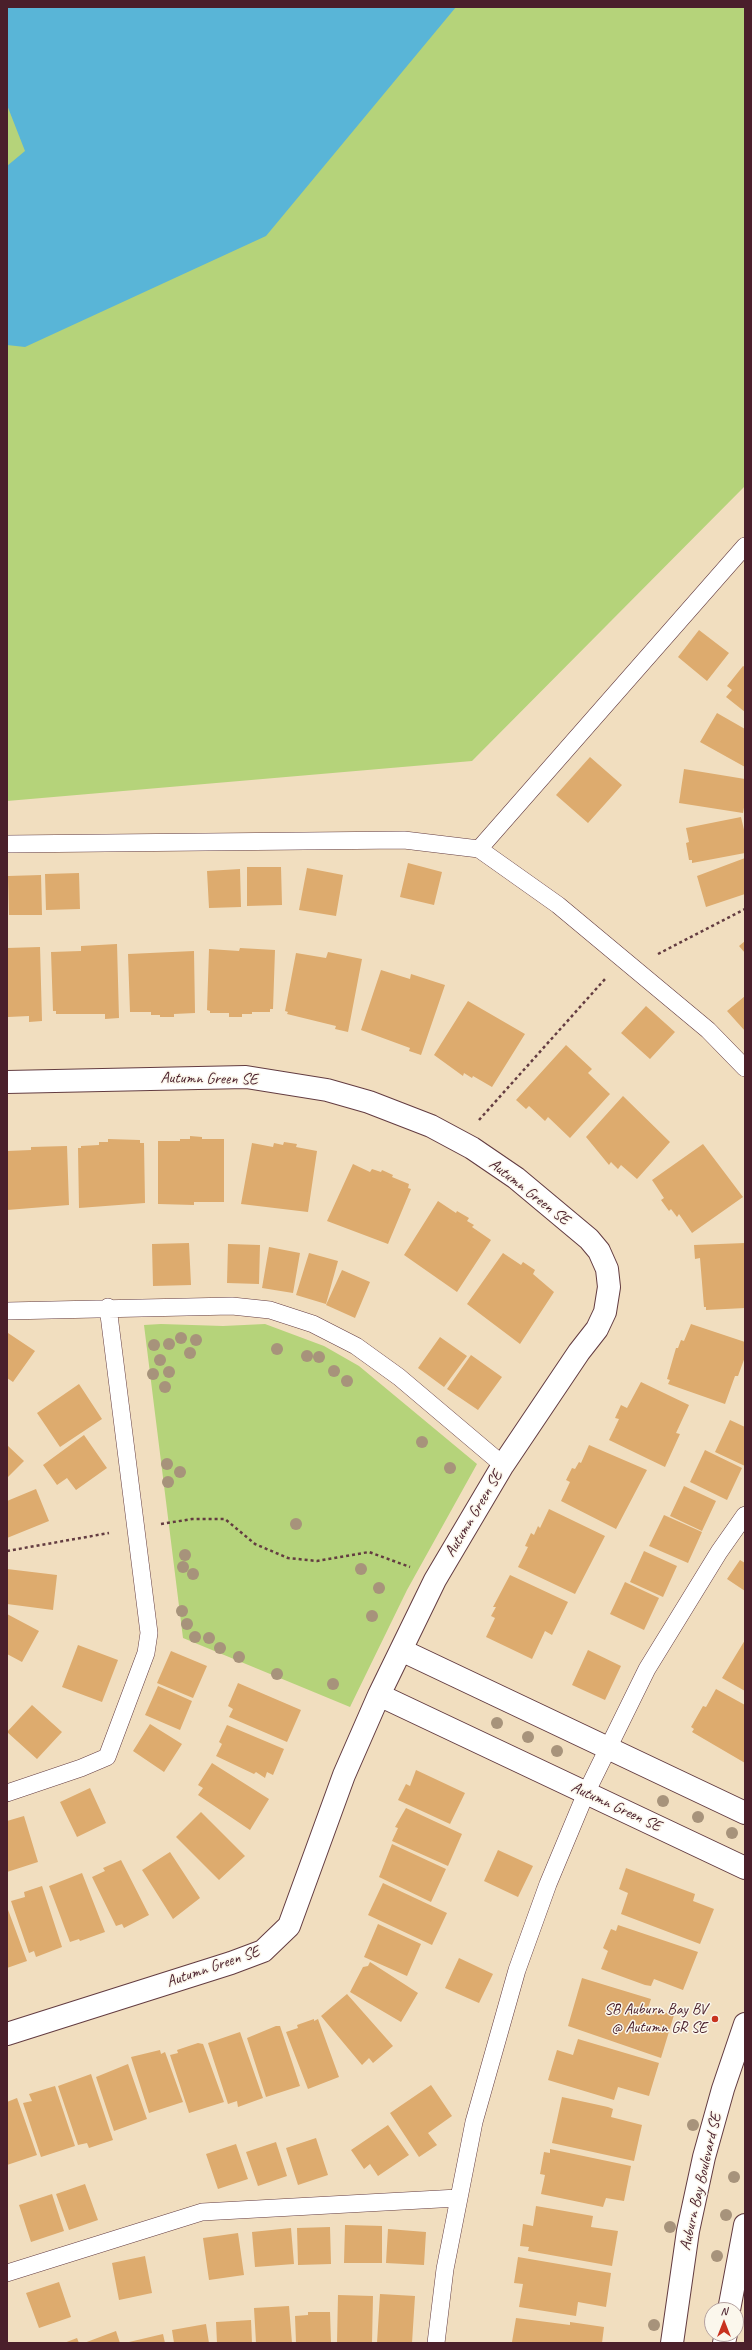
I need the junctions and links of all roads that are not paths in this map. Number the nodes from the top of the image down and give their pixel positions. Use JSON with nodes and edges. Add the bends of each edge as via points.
{"nodes":[{"id":1,"x":745,"y":546,"type":"edge"},
{"id":2,"x":7,"y":844,"type":"edge"},
{"id":3,"x":479,"y":849,"type":"junction"},
{"id":4,"x":745,"y":1068,"type":"edge"},
{"id":5,"x":7,"y":1082,"type":"edge"},
{"id":6,"x":108,"y":1307,"type":"junction"},
{"id":7,"x":7,"y":1310,"type":"edge"},
{"id":8,"x":503,"y":1465,"type":"junction"},
{"id":9,"x":745,"y":1515,"type":"edge"},
{"id":10,"x":401,"y":1650,"type":"junction"},
{"id":11,"x":379,"y":1695,"type":"junction"},
{"id":12,"x":607,"y":1748,"type":"junction"},
{"id":13,"x":7,"y":1793,"type":"edge"},
{"id":14,"x":586,"y":1793,"type":"junction"},
{"id":15,"x":745,"y":1813,"type":"edge"},
{"id":16,"x":745,"y":1868,"type":"edge"},
{"id":17,"x":745,"y":2024,"type":"edge"},
{"id":18,"x":7,"y":2034,"type":"edge"},
{"id":19,"x":458,"y":2198,"type":"junction"},
{"id":20,"x":745,"y":2226,"type":"edge"},
{"id":21,"x":7,"y":2273,"type":"edge"},
{"id":22,"x":731,"y":2302,"type":"edge"},
{"id":23,"x":436,"y":2343,"type":"edge"},
{"id":24,"x":672,"y":2343,"type":"edge"}],
"edges":[{"from":1,"to":3,"type":"lane"},
{"from":2,"to":3,"type":"lane","via":[[404,840]]},
{"from":3,"to":4,"type":"lane","via":[[558,905],[708,1030]]},
{"from":5,"to":8,"type":"street","name":"Autumn Green SE","via":[[246,1077],[327,1090],[369,1102],[431,1126],[516,1178],[599,1251],[607,1269],[609,1287],[605,1312],[597,1329]]},
{"from":6,"to":7,"type":"lane"},
{"from":6,"to":8,"type":"lane","via":[[232,1306],[270,1310],[313,1324],[356,1346],[399,1377]]},
{"from":6,"to":13,"type":"lane","via":[[149,1633],[146,1653],[107,1757]]},
{"from":8,"to":10,"type":"street","name":"Autumn Green SE","via":[[435,1580]]},
{"from":9,"to":12,"type":"lane","via":[[718,1552],[647,1669]]},
{"from":10,"to":11,"type":"street","name":"Autumn Green SE"},
{"from":10,"to":12,"type":"street"},
{"from":11,"to":14,"type":"street","name":"Autumn Green SE"},
{"from":11,"to":18,"type":"street","name":"Autumn Green SE","via":[[344,1775],[289,1926],[274,1943],[263,1951],[231,1963]]},
{"from":12,"to":14,"type":"lane"},
{"from":12,"to":15,"type":"street"},
{"from":14,"to":16,"type":"street","name":"Autumn Green SE"},
{"from":14,"to":19,"type":"lane","via":[[548,1884],[517,1970],[488,2070]]},
{"from":17,"to":24,"type":"street","name":"Auburn Bay Boulevard SE","via":[[704,2157],[688,2231]]},
{"from":19,"to":21,"type":"lane","via":[[202,2212]]},
{"from":19,"to":23,"type":"lane","via":[[445,2269]]},
{"from":20,"to":22,"type":"street"}]}
